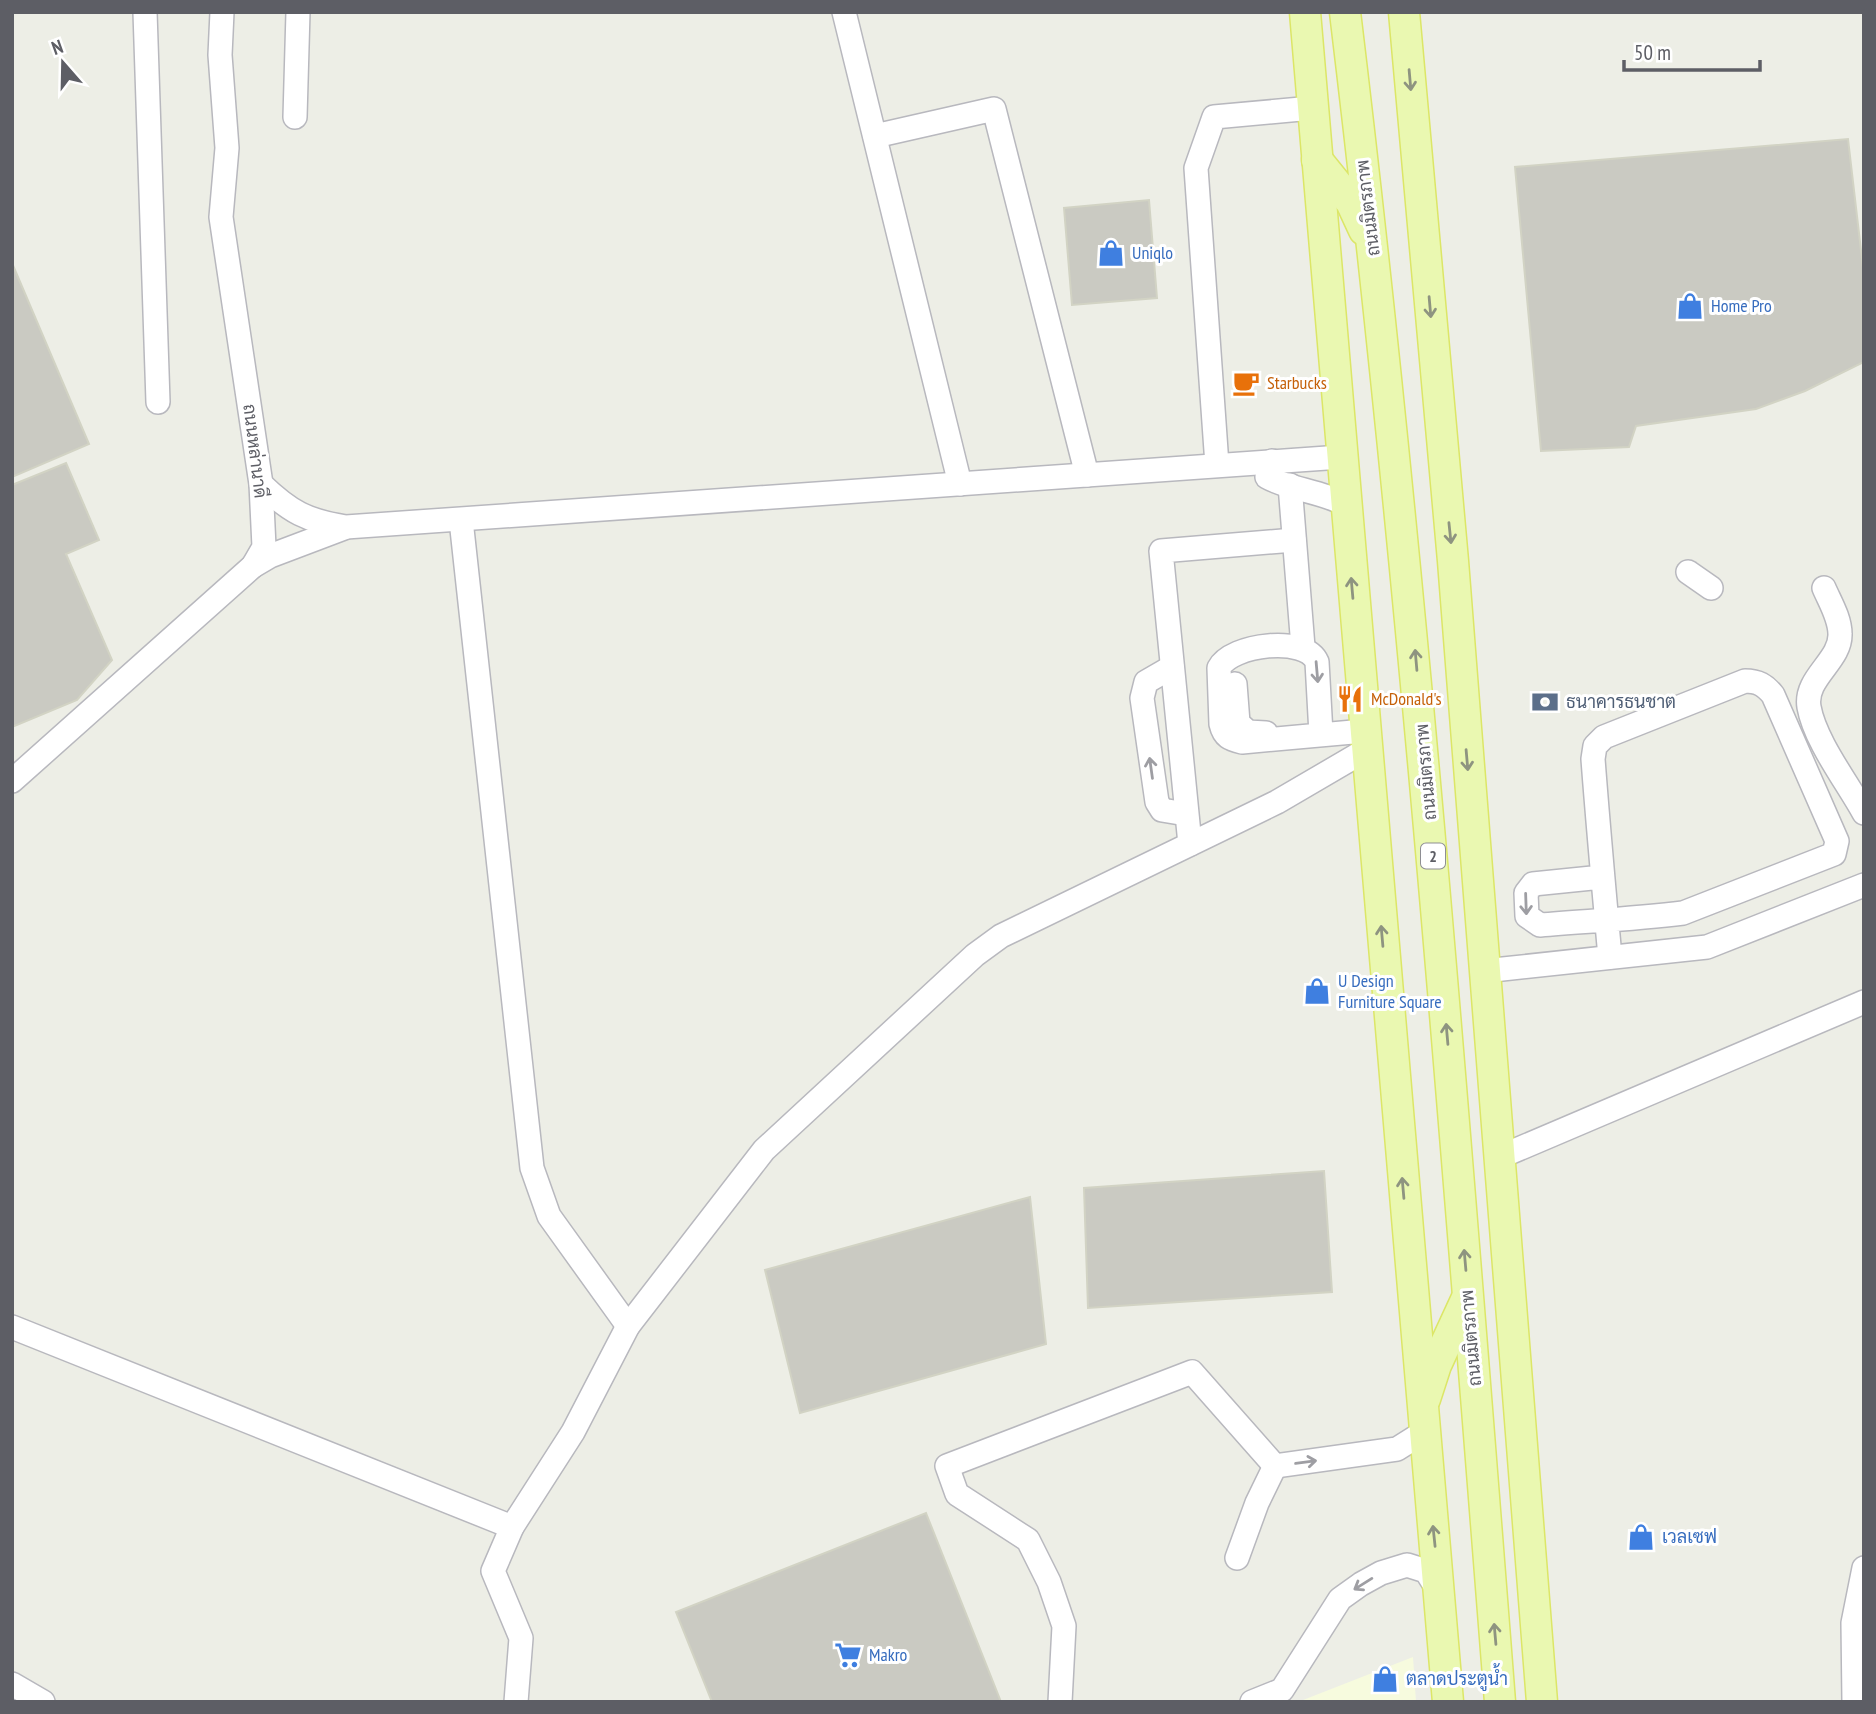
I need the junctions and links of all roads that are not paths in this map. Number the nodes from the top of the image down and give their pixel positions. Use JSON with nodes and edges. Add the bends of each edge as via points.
{"nodes":[{"id":1,"x":145,"y":12,"type":"edge"},
{"id":2,"x":222,"y":12,"type":"edge"},
{"id":3,"x":298,"y":12,"type":"edge"},
{"id":4,"x":844,"y":12,"type":"edge"},
{"id":5,"x":1305,"y":12,"type":"edge"},
{"id":6,"x":1345,"y":12,"type":"edge"},
{"id":7,"x":1404,"y":12,"type":"edge"},
{"id":8,"x":1312,"y":108,"type":"junction"},
{"id":9,"x":295,"y":117,"type":"dead end"},
{"id":10,"x":875,"y":136,"type":"junction"},
{"id":11,"x":1317,"y":160,"type":"junction"},
{"id":12,"x":1374,"y":256,"type":"junction"},
{"id":13,"x":158,"y":402,"type":"dead end"},
{"id":14,"x":1342,"y":457,"type":"junction"},
{"id":15,"x":1272,"y":461,"type":"junction"},
{"id":16,"x":1217,"y":465,"type":"junction"},
{"id":17,"x":1087,"y":475,"type":"junction"},
{"id":18,"x":261,"y":484,"type":"junction"},
{"id":19,"x":960,"y":484,"type":"junction"},
{"id":20,"x":1290,"y":485,"type":"junction"},
{"id":21,"x":1345,"y":504,"type":"junction"},
{"id":22,"x":461,"y":520,"type":"junction"},
{"id":23,"x":346,"y":527,"type":"junction"},
{"id":24,"x":1294,"y":540,"type":"junction"},
{"id":25,"x":253,"y":566,"type":"junction"},
{"id":26,"x":1688,"y":572,"type":"dead end"},
{"id":27,"x":1711,"y":588,"type":"dead end"},
{"id":28,"x":1824,"y":588,"type":"dead end"},
{"id":29,"x":1303,"y":647,"type":"junction"},
{"id":30,"x":1172,"y":667,"type":"junction"},
{"id":31,"x":1321,"y":734,"type":"junction"},
{"id":32,"x":1365,"y":740,"type":"junction"},
{"id":33,"x":12,"y":780,"type":"edge"},
{"id":34,"x":1864,"y":813,"type":"edge"},
{"id":35,"x":1186,"y":814,"type":"junction"},
{"id":36,"x":1190,"y":844,"type":"junction"},
{"id":37,"x":1602,"y":877,"type":"junction"},
{"id":38,"x":1864,"y":885,"type":"edge"},
{"id":39,"x":1607,"y":920,"type":"junction"},
{"id":40,"x":1610,"y":957,"type":"junction"},
{"id":41,"x":1484,"y":971,"type":"junction"},
{"id":42,"x":1864,"y":1002,"type":"edge"},
{"id":43,"x":1502,"y":1156,"type":"junction"},
{"id":44,"x":1467,"y":1297,"type":"junction"},
{"id":45,"x":628,"y":1326,"type":"junction"},
{"id":46,"x":12,"y":1327,"type":"edge"},
{"id":47,"x":1422,"y":1421,"type":"junction"},
{"id":48,"x":1275,"y":1466,"type":"junction"},
{"id":49,"x":512,"y":1527,"type":"junction"},
{"id":50,"x":1237,"y":1558,"type":"dead end"},
{"id":51,"x":1864,"y":1568,"type":"edge"},
{"id":52,"x":1440,"y":1593,"type":"junction"},
{"id":53,"x":12,"y":1684,"type":"edge"},
{"id":54,"x":1858,"y":1695,"type":"edge"},
{"id":55,"x":514,"y":1700,"type":"edge"},
{"id":56,"x":43,"y":1702,"type":"edge"},
{"id":57,"x":1060,"y":1702,"type":"edge"},
{"id":58,"x":1252,"y":1702,"type":"edge"},
{"id":59,"x":1448,"y":1702,"type":"edge"},
{"id":60,"x":1500,"y":1702,"type":"edge"},
{"id":61,"x":1542,"y":1702,"type":"edge"}],
"edges":[{"from":1,"to":13,"type":"street"},
{"from":2,"to":18,"type":"street","name":"ถนนหล่านาดี","via":[[226,148],[221,217]]},
{"from":3,"to":9,"type":"street"},
{"from":4,"to":10,"type":"street"},
{"from":5,"to":8,"type":"main road"},
{"from":6,"to":12,"type":"main road","name":"ถนนมิตรภาพ","number":"2"},
{"from":7,"to":41,"type":"main road","one_way":true},
{"from":8,"to":11,"type":"main road"},
{"from":8,"to":16,"type":"street","via":[[1213,117],[1196,168]]},
{"from":10,"to":17,"type":"street","via":[[994,109]]},
{"from":10,"to":19,"type":"street"},
{"from":11,"to":12,"type":"main road","via":[[1351,202]]},
{"from":11,"to":14,"type":"main road"},
{"from":44,"to":12,"type":"main road","name":"ถนนมิตรภาพ","number":"2","one_way":true,"via":[[1425,764]]},
{"from":14,"to":15,"type":"street"},
{"from":14,"to":21,"type":"main road"},
{"from":15,"to":16,"type":"street"},
{"from":15,"to":20,"type":"street","via":[[1267,477]]},
{"from":16,"to":17,"type":"street"},
{"from":17,"to":19,"type":"street"},
{"from":18,"to":23,"type":"street","via":[[294,513],[317,523]]},
{"from":18,"to":25,"type":"street","name":"ถนนหล่านาดี","via":[[264,547]]},
{"from":19,"to":22,"type":"street"},
{"from":20,"to":21,"type":"street"},
{"from":20,"to":24,"type":"street"},
{"from":32,"to":21,"type":"main road","one_way":true},
{"from":22,"to":23,"type":"street"},
{"from":22,"to":45,"type":"street","via":[[532,1168],[549,1216]]},
{"from":23,"to":25,"type":"street"},
{"from":24,"to":29,"type":"street"},
{"from":24,"to":30,"type":"street","via":[[1161,551]]},
{"from":25,"to":33,"type":"street"},
{"from":26,"to":27,"type":"street"},
{"from":28,"to":34,"type":"street","via":[[1840,637],[1813,684],[1809,707],[1818,732]]},
{"from":29,"to":31,"type":"street","one_way":true,"via":[[1317,662]]},
{"from":29,"to":31,"type":"street","via":[[1246,649],[1223,662],[1223,733],[1242,742]]},
{"from":30,"to":35,"type":"street"},
{"from":35,"to":30,"type":"street","one_way":true,"via":[[1162,810],[1157,802],[1142,698],[1146,682]]},
{"from":31,"to":32,"type":"street"},
{"from":32,"to":36,"type":"street","via":[[1277,802]]},
{"from":47,"to":32,"type":"main road","one_way":true},
{"from":35,"to":36,"type":"street"},
{"from":36,"to":45,"type":"street","via":[[1001,936],[975,955],[764,1150]]},
{"from":37,"to":39,"type":"street"},
{"from":37,"to":39,"type":"street","one_way":true,"via":[[1533,884],[1526,893],[1527,916],[1540,925]]},
{"from":37,"to":39,"type":"street","via":[[1593,759],[1598,741],[1745,681],[1767,688],[1837,841],[1834,854],[1693,911]]},
{"from":38,"to":40,"type":"street","via":[[1707,947]]},
{"from":39,"to":40,"type":"street"},
{"from":40,"to":41,"type":"street"},
{"from":41,"to":43,"type":"main road"},
{"from":42,"to":43,"type":"street"},
{"from":43,"to":61,"type":"main road"},
{"from":44,"to":47,"type":"main road","via":[[1436,1365]]},
{"from":60,"to":44,"type":"main road","name":"ถนนมิตรภาพ","number":"2","one_way":true},
{"from":45,"to":49,"type":"street","via":[[573,1432]]},
{"from":46,"to":49,"type":"street"},
{"from":48,"to":47,"type":"street","one_way":true,"via":[[1398,1449]]},
{"from":52,"to":47,"type":"main road","one_way":true},
{"from":48,"to":50,"type":"street"},
{"from":48,"to":57,"type":"street","via":[[1192,1372],[947,1466],[957,1494],[1028,1540],[1049,1582],[1064,1626]]},
{"from":49,"to":55,"type":"street","via":[[493,1570],[521,1638]]},
{"from":51,"to":54,"type":"street","via":[[1853,1623]]},
{"from":52,"to":58,"type":"street","one_way":true,"via":[[1426,1571],[1406,1565],[1361,1584],[1340,1599],[1282,1690]]},
{"from":52,"to":59,"type":"main road"},
{"from":53,"to":56,"type":"street"}]}
